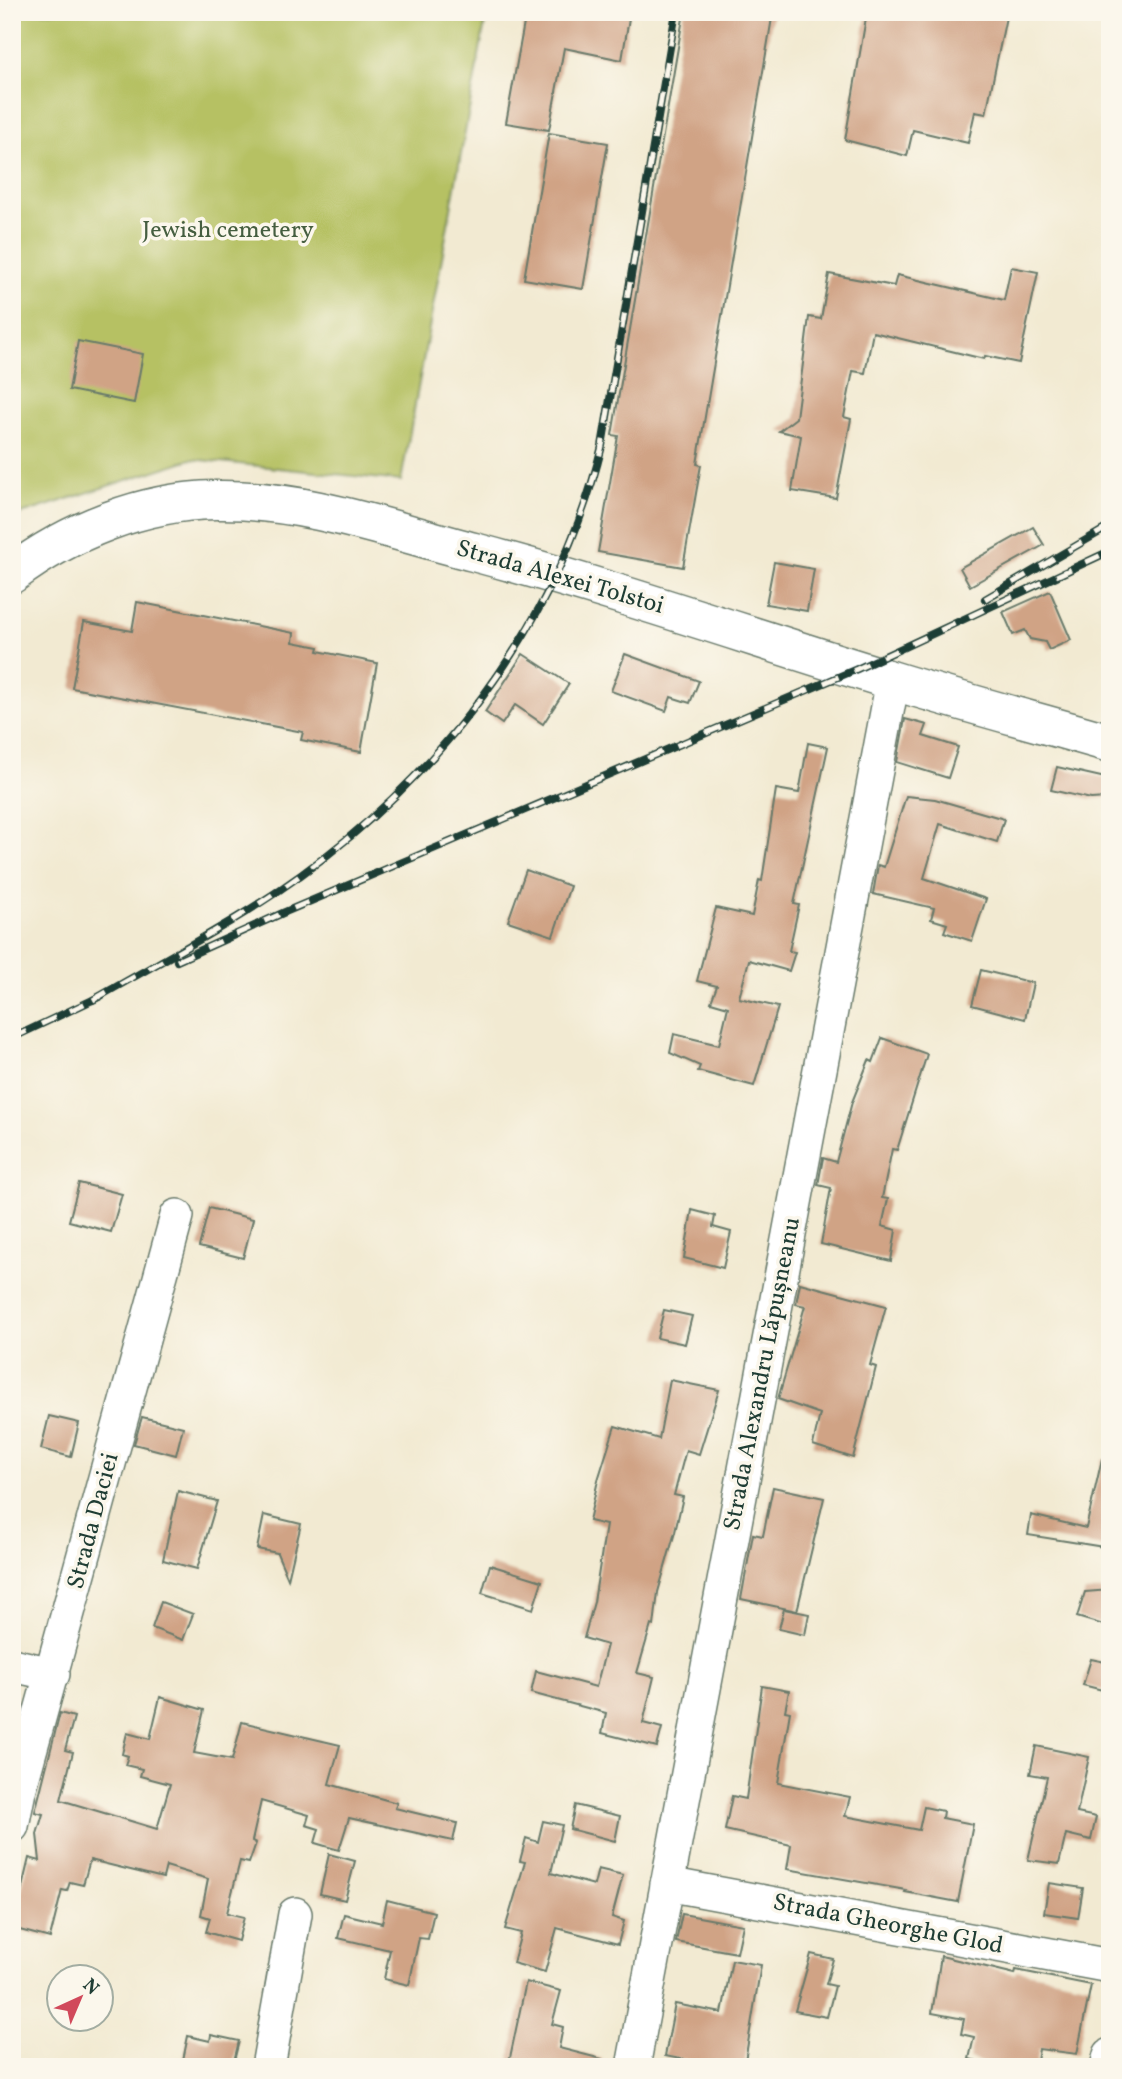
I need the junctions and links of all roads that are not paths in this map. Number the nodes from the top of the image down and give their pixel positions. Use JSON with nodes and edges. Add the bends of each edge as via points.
{"nodes":[{"id":1,"x":12,"y":574,"type":"edge"},
{"id":2,"x":893,"y":680,"type":"junction"},
{"id":3,"x":1110,"y":743,"type":"edge"},
{"id":4,"x":177,"y":1216,"type":"dead end"},
{"id":5,"x":12,"y":1665,"type":"edge"},
{"id":6,"x":52,"y":1674,"type":"junction"},
{"id":7,"x":12,"y":1826,"type":"edge"},
{"id":8,"x":667,"y":1884,"type":"junction"},
{"id":9,"x":295,"y":1914,"type":"dead end"},
{"id":10,"x":1110,"y":1966,"type":"edge"},
{"id":11,"x":1110,"y":2054,"type":"edge"},
{"id":12,"x":268,"y":2067,"type":"edge"},
{"id":13,"x":633,"y":2067,"type":"edge"},
{"id":14,"x":1107,"y":2067,"type":"edge"}],
"edges":[{"from":1,"to":2,"type":"main road","name":"Strada Alexei Tolstoi","via":[[77,533],[134,514],[212,500],[270,502],[559,575]]},
{"from":2,"to":3,"type":"main road","name":"Strada Alexei Tolstoi"},
{"from":2,"to":8,"type":"street","name":"Strada Alexandru Lăpușneanu"},
{"from":4,"to":6,"type":"street","name":"Strada Daciei"},
{"from":5,"to":6,"type":"street"},
{"from":6,"to":7,"type":"street","name":"Strada Daciei"},
{"from":8,"to":10,"type":"street","name":"Strada Gheorghe Glod"},
{"from":8,"to":13,"type":"street","name":"Strada Alexandru Lăpușneanu"},
{"from":9,"to":12,"type":"street"},
{"from":11,"to":14,"type":"street"}]}
